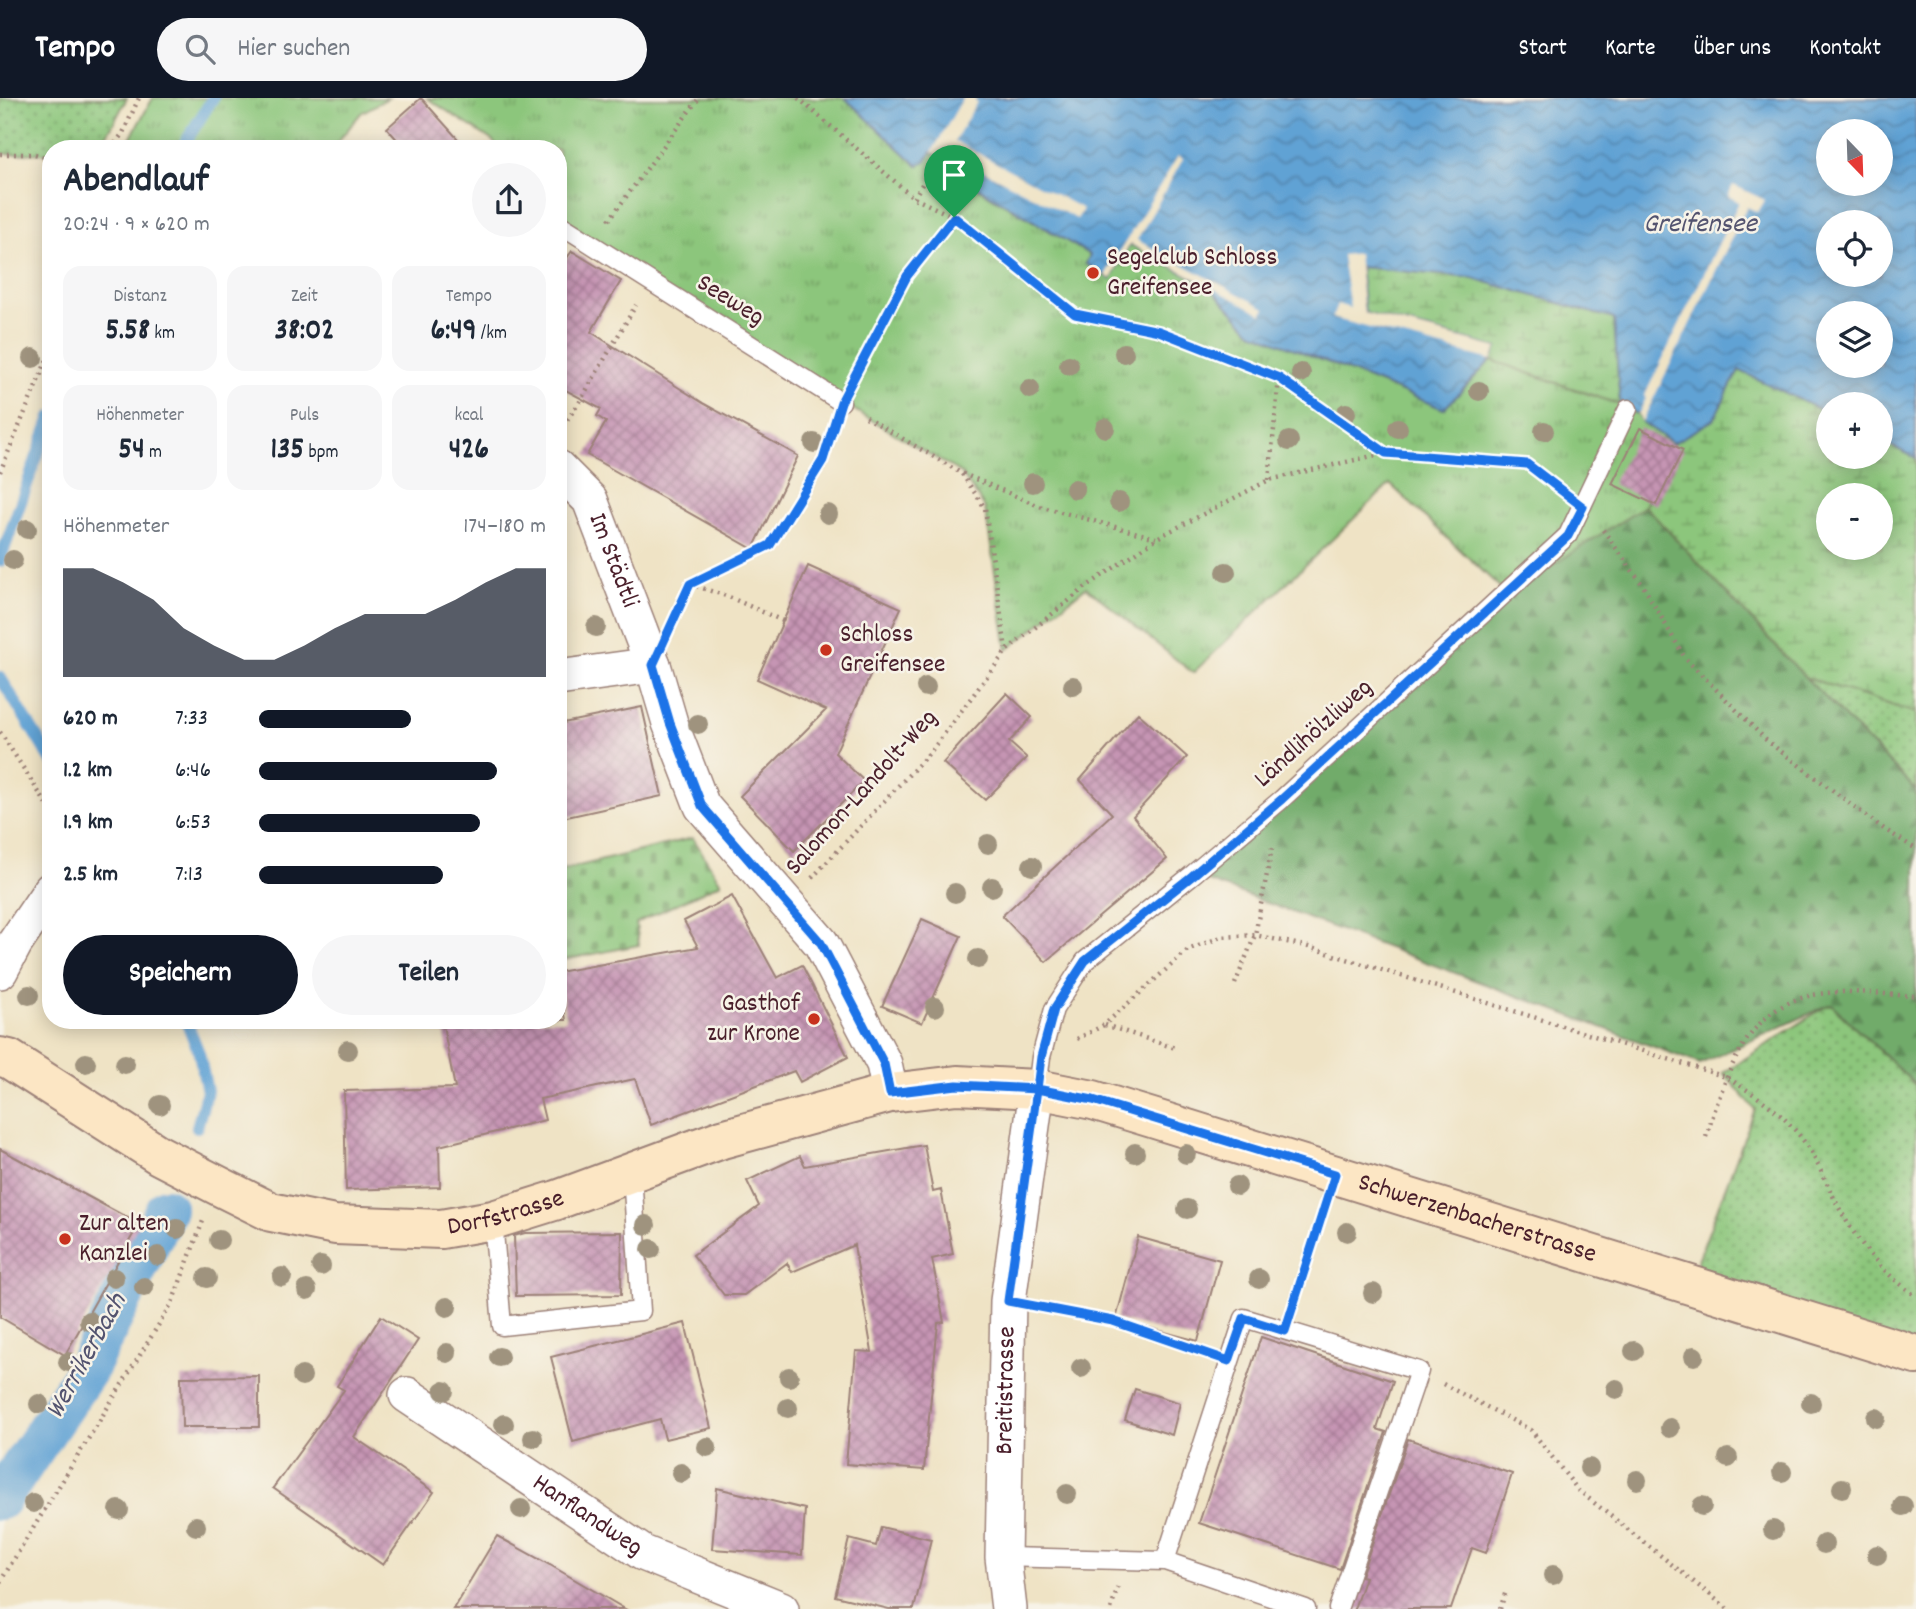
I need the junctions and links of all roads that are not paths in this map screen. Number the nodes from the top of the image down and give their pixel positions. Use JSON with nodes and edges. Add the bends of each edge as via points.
{"nodes":[{"id":1,"x":567,"y":228,"type":"edge"},
{"id":2,"x":841,"y":402,"type":"road end"},
{"id":3,"x":1628,"y":409,"type":"dead end"},
{"id":4,"x":567,"y":477,"type":"edge"},
{"id":5,"x":653,"y":665,"type":"junction"},
{"id":6,"x":567,"y":677,"type":"edge"},
{"id":7,"x":42,"y":903,"type":"edge"},
{"id":8,"x":0,"y":971,"type":"edge"},
{"id":9,"x":0,"y":1057,"type":"edge"},
{"id":10,"x":1037,"y":1089,"type":"junction"},
{"id":11,"x":890,"y":1093,"type":"junction"},
{"id":12,"x":632,"y":1174,"type":"junction"},
{"id":13,"x":493,"y":1220,"type":"junction"},
{"id":14,"x":1916,"y":1355,"type":"edge"},
{"id":15,"x":407,"y":1395,"type":"dead end"},
{"id":16,"x":1003,"y":1557,"type":"junction"},
{"id":17,"x":1165,"y":1561,"type":"junction"},
{"id":18,"x":781,"y":1609,"type":"edge"},
{"id":19,"x":1009,"y":1609,"type":"edge"},
{"id":20,"x":1306,"y":1609,"type":"edge"},
{"id":21,"x":1338,"y":1609,"type":"edge"}],
"edges":[{"from":1,"to":2,"type":"lane","name":"Seeweg"},
{"from":3,"to":10,"type":"lane","name":"Ländlihölzliweg","via":[[1568,536],[1282,799],[1085,961],[1054,1009]]},
{"from":4,"to":5,"type":"street","name":"Im Städtli","via":[[590,500]]},
{"from":5,"to":6,"type":"street"},
{"from":5,"to":11,"type":"street","name":"Im Städtli","via":[[702,806],[821,943],[884,1064]]},
{"from":7,"to":8,"type":"street"},
{"from":9,"to":13,"type":"street","name":"Dorfstrasse","via":[[159,1155],[271,1212],[334,1225],[441,1229]]},
{"from":10,"to":11,"type":"street","name":"Dorfstrasse","via":[[957,1085]]},
{"from":10,"to":14,"type":"street","name":"Schwerzenbacherstrasse","via":[[1093,1100]]},
{"from":10,"to":16,"type":"street","name":"Breitistrasse","via":[[1008,1301]]},
{"from":11,"to":12,"type":"street","name":"Dorfstrasse","via":[[722,1139]]},
{"from":12,"to":13,"type":"street","name":"Dorfstrasse"},
{"from":12,"to":13,"type":"lane","via":[[641,1311],[502,1326]]},
{"from":15,"to":18,"type":"street","name":"Hanflandweg","via":[[643,1553]]},
{"from":16,"to":17,"type":"lane"},
{"from":16,"to":19,"type":"street","name":"Breitistrasse"},
{"from":17,"to":20,"type":"lane"},
{"from":17,"to":21,"type":"lane","via":[[1244,1318],[1419,1371]]}]}
